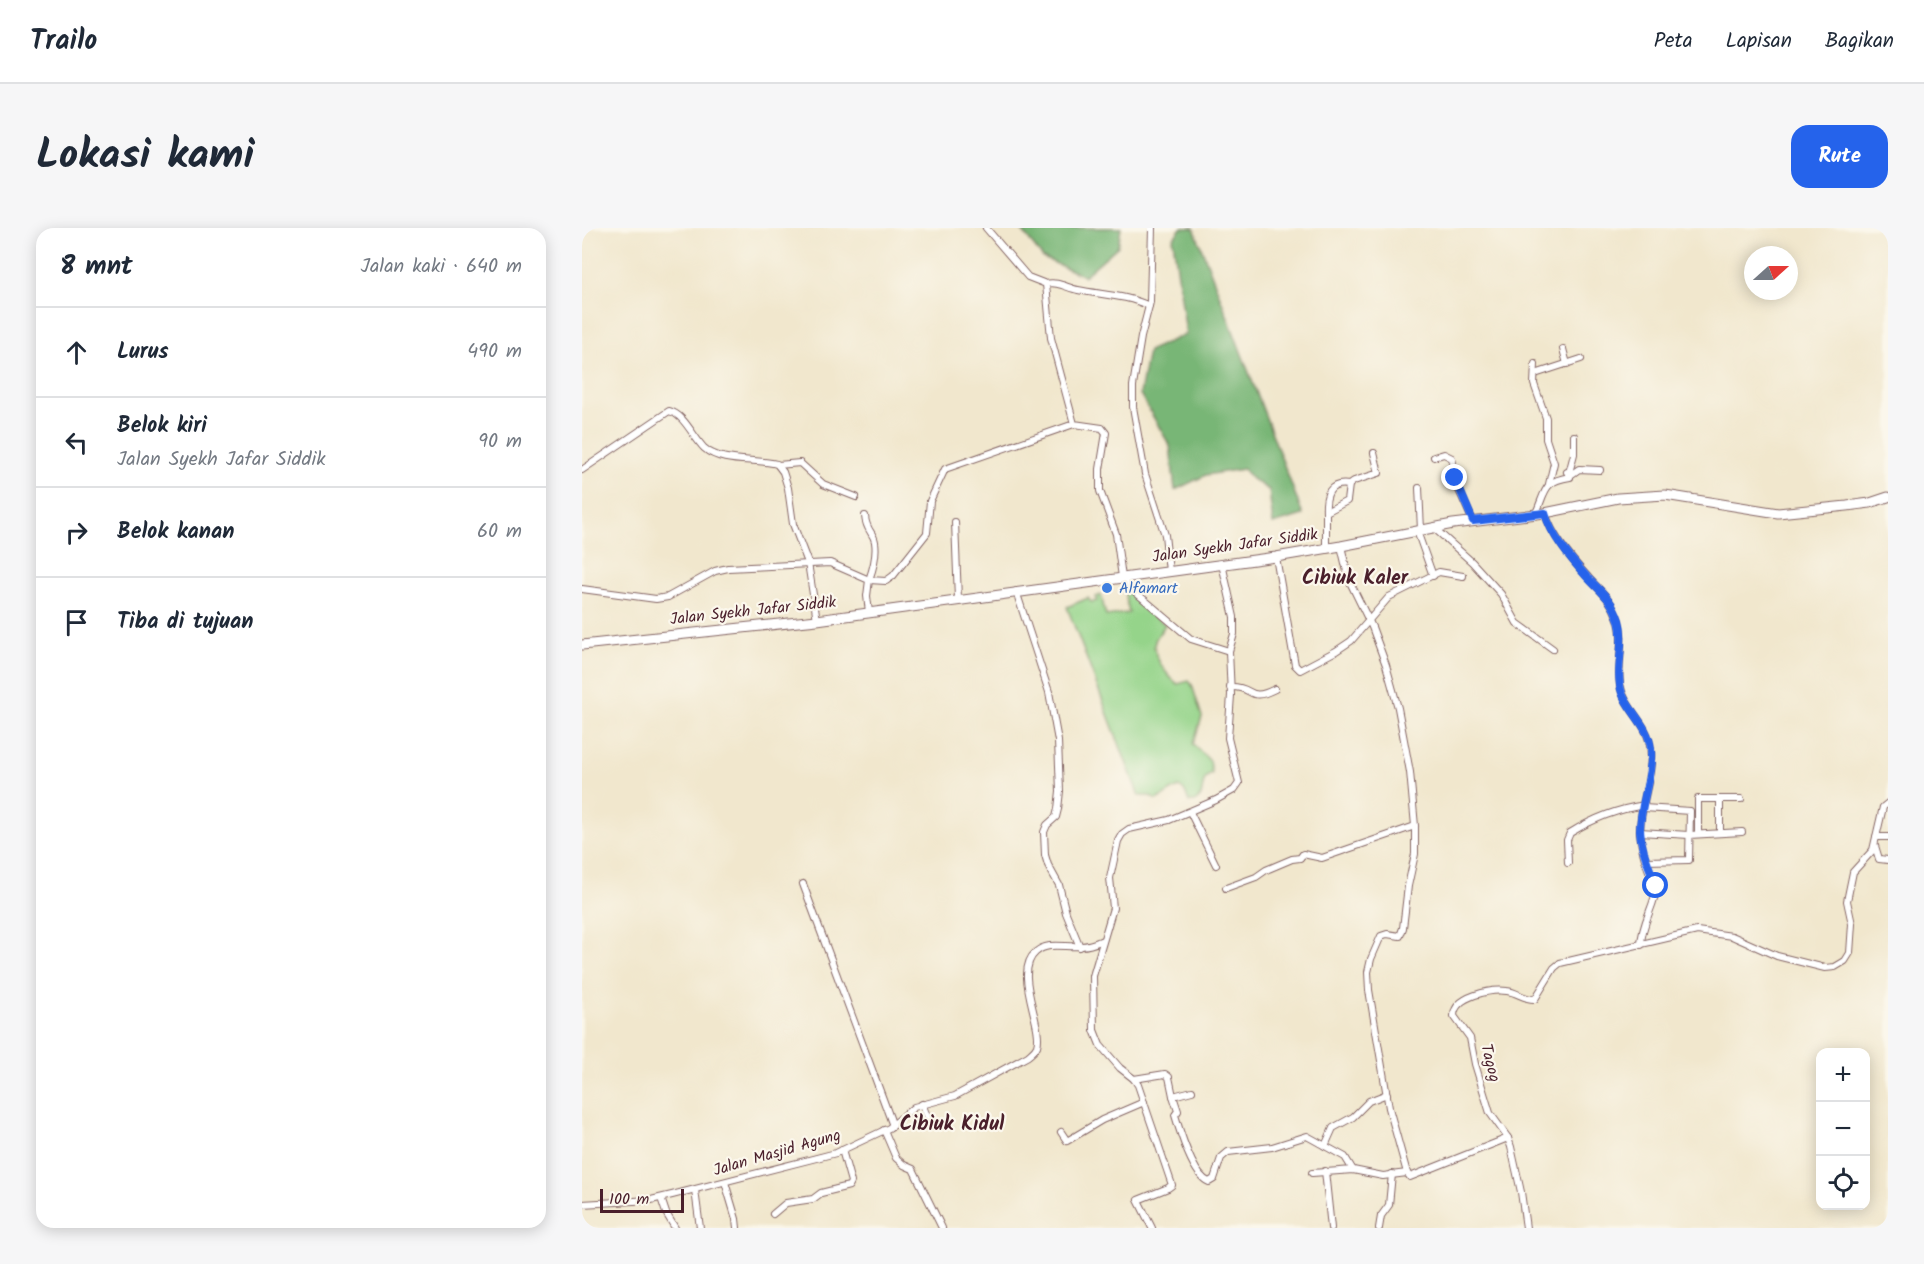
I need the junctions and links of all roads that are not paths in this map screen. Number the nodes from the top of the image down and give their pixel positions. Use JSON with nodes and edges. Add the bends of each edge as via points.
{"nodes":[{"id":1,"x":986,"y":228,"type":"edge"},
{"id":2,"x":1152,"y":228,"type":"edge"},
{"id":3,"x":1046,"y":284,"type":"junction"},
{"id":4,"x":1149,"y":306,"type":"junction"},
{"id":5,"x":1563,"y":349,"type":"dead end"},
{"id":6,"x":1581,"y":359,"type":"dead end"},
{"id":7,"x":1535,"y":364,"type":"dead end"},
{"id":8,"x":1567,"y":364,"type":"junction"},
{"id":9,"x":1535,"y":374,"type":"junction"},
{"id":10,"x":1074,"y":424,"type":"junction"},
{"id":11,"x":1574,"y":436,"type":"dead end"},
{"id":12,"x":1374,"y":453,"type":"dead end"},
{"id":13,"x":1434,"y":457,"type":"dead end"},
{"id":14,"x":778,"y":465,"type":"junction"},
{"id":15,"x":582,"y":470,"type":"edge"},
{"id":16,"x":1600,"y":470,"type":"dead end"},
{"id":17,"x":1569,"y":473,"type":"junction"},
{"id":18,"x":1549,"y":484,"type":"junction"},
{"id":19,"x":1349,"y":485,"type":"junction"},
{"id":20,"x":1419,"y":488,"type":"dead end"},
{"id":21,"x":1888,"y":496,"type":"edge"},
{"id":22,"x":856,"y":497,"type":"dead end"},
{"id":23,"x":1326,"y":512,"type":"junction"},
{"id":24,"x":1540,"y":513,"type":"junction"},
{"id":25,"x":865,"y":516,"type":"dead end"},
{"id":26,"x":1473,"y":521,"type":"junction"},
{"id":27,"x":955,"y":522,"type":"dead end"},
{"id":28,"x":1434,"y":528,"type":"junction"},
{"id":29,"x":1419,"y":530,"type":"junction"},
{"id":30,"x":1341,"y":546,"type":"junction"},
{"id":31,"x":1326,"y":548,"type":"junction"},
{"id":32,"x":1276,"y":557,"type":"junction"},
{"id":33,"x":808,"y":563,"type":"junction"},
{"id":34,"x":1222,"y":564,"type":"junction"},
{"id":35,"x":1169,"y":571,"type":"junction"},
{"id":36,"x":1433,"y":576,"type":"junction"},
{"id":37,"x":1463,"y":576,"type":"dead end"},
{"id":38,"x":1122,"y":577,"type":"junction"},
{"id":39,"x":869,"y":580,"type":"junction"},
{"id":40,"x":582,"y":589,"type":"edge"},
{"id":41,"x":1016,"y":591,"type":"junction"},
{"id":42,"x":958,"y":599,"type":"junction"},
{"id":43,"x":869,"y":612,"type":"junction"},
{"id":44,"x":816,"y":620,"type":"junction"},
{"id":45,"x":1369,"y":621,"type":"junction"},
{"id":46,"x":582,"y":645,"type":"edge"},
{"id":47,"x":1553,"y":649,"type":"dead end"},
{"id":48,"x":1228,"y":651,"type":"junction"},
{"id":49,"x":1230,"y":687,"type":"junction"},
{"id":50,"x":1275,"y":689,"type":"dead end"},
{"id":51,"x":1720,"y":799,"type":"junction"},
{"id":52,"x":1741,"y":799,"type":"dead end"},
{"id":53,"x":1888,"y":802,"type":"edge"},
{"id":54,"x":1644,"y":806,"type":"junction"},
{"id":55,"x":1190,"y":812,"type":"junction"},
{"id":56,"x":1415,"y":826,"type":"junction"},
{"id":57,"x":1720,"y":831,"type":"junction"},
{"id":58,"x":1640,"y":832,"type":"junction"},
{"id":59,"x":1742,"y":832,"type":"dead end"},
{"id":60,"x":1698,"y":834,"type":"junction"},
{"id":61,"x":1689,"y":835,"type":"junction"},
{"id":62,"x":1876,"y":837,"type":"junction"},
{"id":63,"x":1888,"y":837,"type":"edge"},
{"id":64,"x":1875,"y":846,"type":"junction"},
{"id":65,"x":1888,"y":860,"type":"edge"},
{"id":66,"x":1646,"y":861,"type":"junction"},
{"id":67,"x":1568,"y":863,"type":"dead end"},
{"id":68,"x":1216,"y":865,"type":"dead end"},
{"id":69,"x":803,"y":884,"type":"dead end"},
{"id":70,"x":1226,"y":888,"type":"dead end"},
{"id":71,"x":1103,"y":940,"type":"junction"},
{"id":72,"x":1641,"y":945,"type":"junction"},
{"id":73,"x":1080,"y":946,"type":"junction"},
{"id":74,"x":1134,"y":1079,"type":"junction"},
{"id":75,"x":1192,"y":1091,"type":"dead end"},
{"id":76,"x":1387,"y":1094,"type":"junction"},
{"id":77,"x":1173,"y":1096,"type":"junction"},
{"id":78,"x":1144,"y":1102,"type":"junction"},
{"id":79,"x":922,"y":1104,"type":"junction"},
{"id":80,"x":934,"y":1122,"type":"dead end"},
{"id":81,"x":893,"y":1125,"type":"junction"},
{"id":82,"x":884,"y":1130,"type":"junction"},
{"id":83,"x":1061,"y":1132,"type":"dead end"},
{"id":84,"x":1508,"y":1138,"type":"junction"},
{"id":85,"x":1325,"y":1146,"type":"junction"},
{"id":86,"x":842,"y":1150,"type":"junction"},
{"id":87,"x":1325,"y":1170,"type":"junction"},
{"id":88,"x":1353,"y":1170,"type":"junction"},
{"id":89,"x":1312,"y":1173,"type":"dead end"},
{"id":90,"x":1407,"y":1173,"type":"junction"},
{"id":91,"x":1392,"y":1174,"type":"junction"},
{"id":92,"x":725,"y":1182,"type":"junction"},
{"id":93,"x":695,"y":1190,"type":"junction"},
{"id":94,"x":661,"y":1198,"type":"junction"},
{"id":95,"x":582,"y":1204,"type":"edge"},
{"id":96,"x":773,"y":1215,"type":"dead end"},
{"id":97,"x":675,"y":1228,"type":"edge"},
{"id":98,"x":700,"y":1228,"type":"edge"},
{"id":99,"x":736,"y":1228,"type":"edge"},
{"id":100,"x":942,"y":1228,"type":"edge"},
{"id":101,"x":1152,"y":1228,"type":"edge"},
{"id":102,"x":1331,"y":1228,"type":"edge"},
{"id":103,"x":1379,"y":1228,"type":"edge"},
{"id":104,"x":1526,"y":1228,"type":"edge"}],
"edges":[{"from":1,"to":3,"type":"street","via":[[1028,277]]},
{"from":2,"to":4,"type":"street"},
{"from":3,"to":4,"type":"street","via":[[1057,283]]},
{"from":3,"to":10,"type":"street","via":[[1051,338]]},
{"from":4,"to":35,"type":"street","via":[[1133,386],[1133,407],[1144,474],[1165,536]]},
{"from":5,"to":8,"type":"street"},
{"from":6,"to":8,"type":"street"},
{"from":7,"to":9,"type":"street"},
{"from":8,"to":9,"type":"street"},
{"from":9,"to":18,"type":"street","via":[[1534,387],[1546,418],[1546,440],[1554,463]]},
{"from":10,"to":38,"type":"street","via":[[1102,428],[1106,433],[1100,487],[1116,534]]},
{"from":10,"to":39,"type":"street","via":[[945,469],[931,500],[925,535],[890,579]]},
{"from":11,"to":17,"type":"street"},
{"from":12,"to":19,"type":"street","via":[[1378,473]]},
{"from":13,"to":26,"type":"street","via":[[1444,454],[1452,458],[1456,483]]},
{"from":14,"to":15,"type":"street","via":[[715,455],[703,447],[680,417],[669,411]]},
{"from":14,"to":22,"type":"street","via":[[800,463],[828,487]]},
{"from":14,"to":33,"type":"street"},
{"from":16,"to":17,"type":"street","via":[[1578,469]]},
{"from":17,"to":18,"type":"street","via":[[1569,477]]},
{"from":18,"to":24,"type":"street"},
{"from":19,"to":23,"type":"street","via":[[1347,501]]},
{"from":19,"to":23,"type":"street","via":[[1336,486],[1325,496]]},
{"from":20,"to":29,"type":"street"},
{"from":21,"to":24,"type":"main road","name":"Jalan Syekh Jafar Siddik","via":[[1870,503],[1778,513],[1656,495]]},
{"from":23,"to":31,"type":"street"},
{"from":24,"to":26,"type":"main road","name":"Jalan Syekh Jafar Siddik"},
{"from":24,"to":54,"type":"street","via":[[1582,571],[1609,598],[1618,618],[1621,687],[1651,746]]},
{"from":25,"to":39,"type":"street","via":[[867,530],[875,542]]},
{"from":26,"to":28,"type":"main road","name":"Jalan Syekh Jafar Siddik"},
{"from":27,"to":42,"type":"street"},
{"from":28,"to":29,"type":"main road","name":"Jalan Syekh Jafar Siddik"},
{"from":28,"to":47,"type":"street","via":[[1501,594],[1517,623]]},
{"from":29,"to":30,"type":"main road","name":"Jalan Syekh Jafar Siddik"},
{"from":29,"to":36,"type":"street"},
{"from":30,"to":31,"type":"main road","name":"Jalan Syekh Jafar Siddik"},
{"from":30,"to":45,"type":"street","via":[[1350,580]]},
{"from":31,"to":32,"type":"main road","name":"Jalan Syekh Jafar Siddik"},
{"from":32,"to":34,"type":"main road","name":"Jalan Syekh Jafar Siddik"},
{"from":32,"to":45,"type":"street","via":[[1298,669],[1343,647]]},
{"from":33,"to":39,"type":"street","via":[[830,563]]},
{"from":33,"to":40,"type":"street","via":[[722,569],[668,597],[656,599]]},
{"from":33,"to":44,"type":"street"},
{"from":34,"to":35,"type":"main road","name":"Jalan Syekh Jafar Siddik"},
{"from":34,"to":48,"type":"street","via":[[1234,617]]},
{"from":35,"to":38,"type":"main road","name":"Jalan Syekh Jafar Siddik"},
{"from":36,"to":37,"type":"street","via":[[1439,572]]},
{"from":36,"to":45,"type":"street","via":[[1386,599]]},
{"from":38,"to":41,"type":"main road","name":"Jalan Syekh Jafar Siddik"},
{"from":38,"to":48,"type":"street","via":[[1191,639]]},
{"from":39,"to":43,"type":"street"},
{"from":41,"to":42,"type":"main road","name":"Jalan Syekh Jafar Siddik"},
{"from":41,"to":73,"type":"street","via":[[1049,692],[1058,741],[1058,809],[1044,832],[1045,855]]},
{"from":42,"to":43,"type":"main road","name":"Jalan Syekh Jafar Siddik"},
{"from":43,"to":44,"type":"main road","name":"Jalan Syekh Jafar Siddik"},
{"from":44,"to":46,"type":"main road","name":"Jalan Syekh Jafar Siddik"},
{"from":45,"to":56,"type":"street","via":[[1398,708]]},
{"from":48,"to":49,"type":"street"},
{"from":49,"to":50,"type":"street","via":[[1242,687],[1260,696]]},
{"from":49,"to":55,"type":"street","via":[[1228,738],[1239,783],[1234,790]]},
{"from":51,"to":52,"type":"street"},
{"from":51,"to":57,"type":"street"},
{"from":51,"to":60,"type":"street","via":[[1698,799]]},
{"from":53,"to":62,"type":"street","via":[[1882,810]]},
{"from":54,"to":58,"type":"street"},
{"from":54,"to":61,"type":"street","via":[[1690,811]]},
{"from":54,"to":67,"type":"street","via":[[1617,810],[1570,832]]},
{"from":55,"to":68,"type":"street"},
{"from":55,"to":71,"type":"street","via":[[1129,829],[1119,837],[1110,878],[1113,908]]},
{"from":56,"to":70,"type":"street","via":[[1324,857],[1303,854]]},
{"from":56,"to":76,"type":"street","via":[[1415,854],[1401,934],[1381,936],[1368,972]]},
{"from":57,"to":59,"type":"street"},
{"from":57,"to":60,"type":"street"},
{"from":58,"to":61,"type":"street"},
{"from":58,"to":66,"type":"street"},
{"from":60,"to":61,"type":"street"},
{"from":61,"to":66,"type":"street","via":[[1689,860]]},
{"from":62,"to":63,"type":"street"},
{"from":62,"to":64,"type":"street"},
{"from":64,"to":65,"type":"street","via":[[1880,859]]},
{"from":64,"to":72,"type":"street","via":[[1853,872],[1847,901],[1852,924],[1850,953],[1835,967],[1777,956],[1732,936],[1701,931]]},
{"from":66,"to":72,"type":"street","via":[[1656,886]]},
{"from":69,"to":81,"type":"street"},
{"from":71,"to":73,"type":"street","name":"Jalan Masjid Agung"},
{"from":71,"to":74,"type":"street","via":[[1094,976],[1095,1034],[1113,1061]]},
{"from":72,"to":84,"type":"street","name":"Tagog","via":[[1560,963],[1535,999],[1508,991],[1494,992],[1468,998],[1454,1010],[1455,1019],[1470,1038],[1490,1113]]},
{"from":73,"to":79,"type":"street","name":"Jalan Masjid Agung","via":[[1045,947],[1030,960],[1027,974],[1038,1038],[1035,1050],[962,1092]]},
{"from":74,"to":77,"type":"street","via":[[1165,1074]]},
{"from":74,"to":78,"type":"street"},
{"from":75,"to":77,"type":"street"},
{"from":76,"to":85,"type":"street","via":[[1369,1101],[1353,1117],[1333,1128]]},
{"from":76,"to":90,"type":"street"},
{"from":77,"to":85,"type":"street","via":[[1180,1133],[1199,1175],[1209,1182],[1228,1152],[1272,1147],[1307,1136]]},
{"from":78,"to":83,"type":"street","via":[[1102,1120],[1068,1141]]},
{"from":78,"to":101,"type":"street","via":[[1172,1185],[1138,1200]]},
{"from":79,"to":80,"type":"street"},
{"from":79,"to":81,"type":"street","name":"Jalan Masjid Agung"},
{"from":81,"to":82,"type":"street","name":"Jalan Masjid Agung"},
{"from":82,"to":86,"type":"street","name":"Jalan Masjid Agung"},
{"from":82,"to":100,"type":"street","via":[[896,1158],[913,1169]]},
{"from":84,"to":90,"type":"street","via":[[1410,1177]]},
{"from":84,"to":104,"type":"street","name":"Tagog"},
{"from":85,"to":88,"type":"street","via":[[1345,1158]]},
{"from":86,"to":92,"type":"street","name":"Jalan Masjid Agung"},
{"from":86,"to":96,"type":"street","via":[[849,1186],[813,1199],[786,1203]]},
{"from":87,"to":88,"type":"street"},
{"from":87,"to":89,"type":"street"},
{"from":87,"to":102,"type":"street"},
{"from":88,"to":91,"type":"street"},
{"from":90,"to":91,"type":"street"},
{"from":91,"to":103,"type":"street","via":[[1389,1205]]},
{"from":92,"to":93,"type":"street","name":"Jalan Masjid Agung"},
{"from":92,"to":99,"type":"street"},
{"from":93,"to":94,"type":"street","name":"Jalan Masjid Agung"},
{"from":93,"to":98,"type":"street"},
{"from":94,"to":95,"type":"street","name":"Jalan Masjid Agung"},
{"from":94,"to":97,"type":"street"}]}
